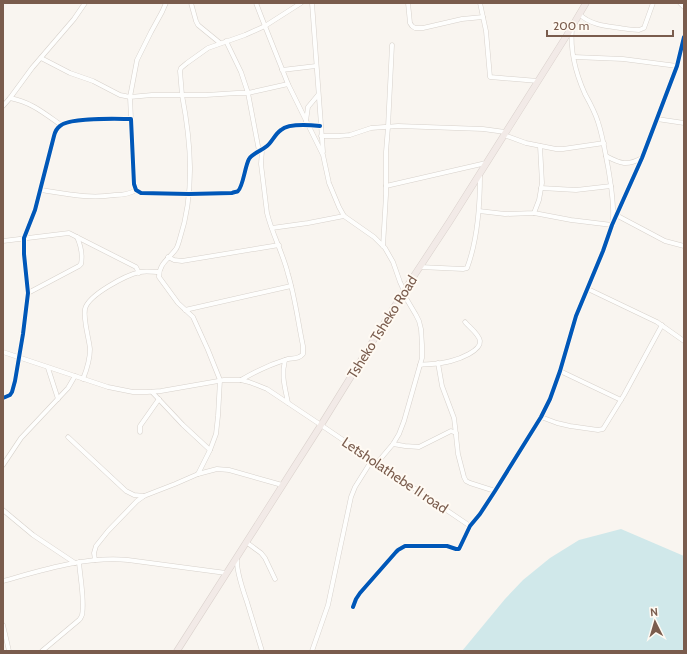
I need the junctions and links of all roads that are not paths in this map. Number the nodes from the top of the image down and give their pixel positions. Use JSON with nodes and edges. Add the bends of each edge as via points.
{"nodes":[{"id":1,"x":85,"y":3,"type":"edge"},
{"id":2,"x":166,"y":3,"type":"edge"},
{"id":3,"x":191,"y":3,"type":"edge"},
{"id":4,"x":256,"y":3,"type":"edge"},
{"id":5,"x":301,"y":3,"type":"edge"},
{"id":6,"x":312,"y":3,"type":"edge"},
{"id":7,"x":408,"y":3,"type":"edge"},
{"id":8,"x":480,"y":3,"type":"edge"},
{"id":9,"x":586,"y":3,"type":"edge"},
{"id":10,"x":653,"y":3,"type":"edge"},
{"id":11,"x":680,"y":3,"type":"edge"},
{"id":12,"x":684,"y":7,"type":"edge"},
{"id":13,"x":580,"y":14,"type":"junction"},
{"id":14,"x":483,"y":17,"type":"junction"},
{"id":15,"x":573,"y":24,"type":"junction"},
{"id":16,"x":265,"y":26,"type":"junction"},
{"id":17,"x":684,"y":36,"type":"edge"},
{"id":18,"x":226,"y":41,"type":"junction"},
{"id":19,"x":220,"y":43,"type":"junction"},
{"id":20,"x":392,"y":44,"type":"dead end"},
{"id":21,"x":574,"y":57,"type":"junction"},
{"id":22,"x":41,"y":58,"type":"junction"},
{"id":23,"x":316,"y":66,"type":"junction"},
{"id":24,"x":677,"y":66,"type":"junction"},
{"id":25,"x":282,"y":70,"type":"junction"},
{"id":26,"x":538,"y":81,"type":"junction"},
{"id":27,"x":288,"y":84,"type":"junction"},
{"id":28,"x":248,"y":93,"type":"junction"},
{"id":29,"x":182,"y":95,"type":"junction"},
{"id":30,"x":318,"y":95,"type":"junction"},
{"id":31,"x":130,"y":97,"type":"junction"},
{"id":32,"x":10,"y":98,"type":"junction"},
{"id":33,"x":3,"y":106,"type":"edge"},
{"id":34,"x":131,"y":119,"type":"junction"},
{"id":35,"x":657,"y":119,"type":"junction"},
{"id":36,"x":306,"y":123,"type":"junction"},
{"id":37,"x":684,"y":123,"type":"edge"},
{"id":38,"x":61,"y":125,"type":"junction"},
{"id":39,"x":320,"y":126,"type":"junction"},
{"id":40,"x":388,"y":127,"type":"junction"},
{"id":41,"x":505,"y":133,"type":"junction"},
{"id":42,"x":321,"y":136,"type":"junction"},
{"id":43,"x":604,"y":143,"type":"junction"},
{"id":44,"x":540,"y":146,"type":"junction"},
{"id":45,"x":261,"y":151,"type":"junction"},
{"id":46,"x":323,"y":155,"type":"junction"},
{"id":47,"x":606,"y":156,"type":"junction"},
{"id":48,"x":642,"y":158,"type":"junction"},
{"id":49,"x":486,"y":163,"type":"junction"},
{"id":50,"x":480,"y":172,"type":"junction"},
{"id":51,"x":386,"y":186,"type":"junction"},
{"id":52,"x":611,"y":186,"type":"junction"},
{"id":53,"x":541,"y":188,"type":"junction"},
{"id":54,"x":41,"y":190,"type":"junction"},
{"id":55,"x":136,"y":190,"type":"junction"},
{"id":56,"x":189,"y":194,"type":"junction"},
{"id":57,"x":479,"y":211,"type":"junction"},
{"id":58,"x":534,"y":213,"type":"junction"},
{"id":59,"x":616,"y":215,"type":"junction"},
{"id":60,"x":344,"y":216,"type":"junction"},
{"id":61,"x":613,"y":224,"type":"junction"},
{"id":62,"x":272,"y":228,"type":"junction"},
{"id":63,"x":77,"y":236,"type":"junction"},
{"id":64,"x":24,"y":238,"type":"junction"},
{"id":65,"x":3,"y":241,"type":"edge"},
{"id":66,"x":279,"y":245,"type":"junction"},
{"id":67,"x":383,"y":246,"type":"junction"},
{"id":68,"x":684,"y":246,"type":"edge"},
{"id":69,"x":168,"y":258,"type":"junction"},
{"id":70,"x":420,"y":267,"type":"junction"},
{"id":71,"x":159,"y":272,"type":"junction"},
{"id":72,"x":139,"y":273,"type":"junction"},
{"id":73,"x":291,"y":286,"type":"junction"},
{"id":74,"x":588,"y":289,"type":"junction"},
{"id":75,"x":404,"y":292,"type":"junction"},
{"id":76,"x":28,"y":293,"type":"junction"},
{"id":77,"x":185,"y":310,"type":"junction"},
{"id":78,"x":465,"y":322,"type":"dead end"},
{"id":79,"x":662,"y":326,"type":"junction"},
{"id":80,"x":684,"y":341,"type":"edge"},
{"id":81,"x":3,"y":352,"type":"edge"},
{"id":82,"x":20,"y":357,"type":"junction"},
{"id":83,"x":285,"y":360,"type":"junction"},
{"id":84,"x":438,"y":363,"type":"junction"},
{"id":85,"x":420,"y":365,"type":"junction"},
{"id":86,"x":48,"y":368,"type":"junction"},
{"id":87,"x":560,"y":371,"type":"junction"},
{"id":88,"x":75,"y":376,"type":"junction"},
{"id":89,"x":83,"y":379,"type":"junction"},
{"id":90,"x":220,"y":380,"type":"junction"},
{"id":91,"x":241,"y":380,"type":"junction"},
{"id":92,"x":152,"y":392,"type":"junction"},
{"id":93,"x":3,"y":398,"type":"edge"},
{"id":94,"x":58,"y":399,"type":"junction"},
{"id":95,"x":159,"y":399,"type":"junction"},
{"id":96,"x":621,"y":400,"type":"junction"},
{"id":97,"x":288,"y":403,"type":"junction"},
{"id":98,"x":541,"y":417,"type":"junction"},
{"id":99,"x":321,"y":425,"type":"junction"},
{"id":100,"x":140,"y":432,"type":"dead end"},
{"id":101,"x":456,"y":433,"type":"junction"},
{"id":102,"x":68,"y":437,"type":"dead end"},
{"id":103,"x":393,"y":444,"type":"junction"},
{"id":104,"x":210,"y":450,"type":"junction"},
{"id":105,"x":372,"y":460,"type":"junction"},
{"id":106,"x":378,"y":463,"type":"junction"},
{"id":107,"x":3,"y":465,"type":"edge"},
{"id":108,"x":198,"y":474,"type":"junction"},
{"id":109,"x":282,"y":486,"type":"junction"},
{"id":110,"x":495,"y":491,"type":"junction"},
{"id":111,"x":144,"y":496,"type":"junction"},
{"id":112,"x":3,"y":510,"type":"edge"},
{"id":113,"x":470,"y":526,"type":"junction"},
{"id":114,"x":246,"y":542,"type":"junction"},
{"id":115,"x":238,"y":556,"type":"junction"},
{"id":116,"x":95,"y":560,"type":"junction"},
{"id":117,"x":77,"y":562,"type":"junction"},
{"id":118,"x":226,"y":573,"type":"junction"},
{"id":119,"x":275,"y":579,"type":"dead end"},
{"id":120,"x":3,"y":580,"type":"edge"},
{"id":121,"x":353,"y":607,"type":"dead end"},
{"id":122,"x":3,"y":625,"type":"edge"},
{"id":123,"x":9,"y":651,"type":"edge"},
{"id":124,"x":42,"y":651,"type":"edge"},
{"id":125,"x":177,"y":651,"type":"edge"},
{"id":126,"x":262,"y":651,"type":"edge"},
{"id":127,"x":312,"y":651,"type":"edge"}],
"edges":[{"from":1,"to":22,"type":"street"},
{"from":2,"to":31,"type":"street","via":[[137,60]]},
{"from":3,"to":19,"type":"street","via":[[198,25]]},
{"from":4,"to":16,"type":"street"},
{"from":5,"to":16,"type":"street"},
{"from":6,"to":23,"type":"street"},
{"from":7,"to":14,"type":"street","via":[[410,23],[415,28],[462,18]]},
{"from":8,"to":14,"type":"street"},
{"from":9,"to":13,"type":"highway","name":"Tsheko Tsheko Road"},
{"from":10,"to":13,"type":"street","via":[[644,28],[639,30],[603,26]]},
{"from":11,"to":12,"type":"street"},
{"from":13,"to":15,"type":"highway","name":"Tsheko Tsheko Road"},
{"from":14,"to":26,"type":"street","via":[[490,77]]},
{"from":15,"to":21,"type":"street","via":[[571,40]]},
{"from":15,"to":26,"type":"highway","name":"Tsheko Tsheko Road"},
{"from":16,"to":18,"type":"street"},
{"from":16,"to":25,"type":"street"},
{"from":17,"to":24,"type":"street"},
{"from":18,"to":19,"type":"street"},
{"from":18,"to":28,"type":"street"},
{"from":19,"to":29,"type":"street","via":[[208,48],[181,68],[179,74]]},
{"from":20,"to":40,"type":"street"},
{"from":21,"to":24,"type":"street","via":[[623,59]]},
{"from":21,"to":43,"type":"street","via":[[581,84],[599,123]]},
{"from":22,"to":31,"type":"street","via":[[120,95]]},
{"from":22,"to":32,"type":"street"},
{"from":23,"to":25,"type":"street"},
{"from":23,"to":30,"type":"street"},
{"from":24,"to":35,"type":"street"},
{"from":25,"to":27,"type":"street"},
{"from":26,"to":41,"type":"highway","name":"Tsheko Tsheko Road"},
{"from":27,"to":28,"type":"street"},
{"from":27,"to":36,"type":"street"},
{"from":28,"to":29,"type":"street"},
{"from":28,"to":45,"type":"street"},
{"from":29,"to":31,"type":"street"},
{"from":29,"to":56,"type":"street","via":[[190,164]]},
{"from":30,"to":36,"type":"street","via":[[308,107]]},
{"from":30,"to":39,"type":"street"},
{"from":31,"to":34,"type":"street"},
{"from":32,"to":33,"type":"street"},
{"from":32,"to":38,"type":"street","via":[[26,102]]},
{"from":34,"to":38,"type":"street","via":[[88,120]]},
{"from":34,"to":55,"type":"street"},
{"from":35,"to":37,"type":"street"},
{"from":35,"to":48,"type":"street"},
{"from":36,"to":39,"type":"street"},
{"from":36,"to":45,"type":"street","via":[[283,128]]},
{"from":36,"to":46,"type":"street"},
{"from":38,"to":54,"type":"street","via":[[55,133]]},
{"from":39,"to":42,"type":"street"},
{"from":40,"to":41,"type":"street","via":[[483,129]]},
{"from":40,"to":42,"type":"street","via":[[371,128],[350,135]]},
{"from":40,"to":51,"type":"street"},
{"from":41,"to":44,"type":"street","via":[[526,143]]},
{"from":41,"to":49,"type":"highway","name":"Tsheko Tsheko Road"},
{"from":42,"to":46,"type":"street"},
{"from":43,"to":44,"type":"street","via":[[563,149]]},
{"from":43,"to":47,"type":"street"},
{"from":44,"to":53,"type":"street"},
{"from":45,"to":56,"type":"street","via":[[249,158],[237,192]]},
{"from":45,"to":62,"type":"street","via":[[267,213]]},
{"from":46,"to":60,"type":"street","via":[[329,184]]},
{"from":47,"to":48,"type":"street","via":[[624,163]]},
{"from":47,"to":52,"type":"street"},
{"from":48,"to":59,"type":"street"},
{"from":49,"to":50,"type":"highway","name":"Tsheko Tsheko Road"},
{"from":49,"to":51,"type":"street"},
{"from":50,"to":57,"type":"street"},
{"from":50,"to":70,"type":"highway","name":"Tsheko Tsheko Road"},
{"from":51,"to":67,"type":"street"},
{"from":52,"to":53,"type":"street","via":[[576,190]]},
{"from":52,"to":61,"type":"street"},
{"from":53,"to":58,"type":"street"},
{"from":54,"to":55,"type":"street","via":[[94,197],[127,194]]},
{"from":54,"to":64,"type":"street"},
{"from":55,"to":56,"type":"street","via":[[141,193]]},
{"from":56,"to":69,"type":"street","via":[[180,239]]},
{"from":57,"to":58,"type":"street","via":[[505,214]]},
{"from":57,"to":70,"type":"street","via":[[466,268]]},
{"from":58,"to":61,"type":"street"},
{"from":59,"to":61,"type":"street"},
{"from":59,"to":68,"type":"street","via":[[665,241]]},
{"from":60,"to":62,"type":"street"},
{"from":60,"to":67,"type":"street"},
{"from":61,"to":74,"type":"street"},
{"from":62,"to":66,"type":"street"},
{"from":63,"to":64,"type":"street","via":[[67,232]]},
{"from":63,"to":72,"type":"street","via":[[136,267]]},
{"from":63,"to":76,"type":"street","via":[[81,246],[82,264]]},
{"from":64,"to":65,"type":"street"},
{"from":64,"to":76,"type":"street"},
{"from":66,"to":69,"type":"street","via":[[182,262]]},
{"from":66,"to":73,"type":"street"},
{"from":67,"to":75,"type":"street","via":[[393,262]]},
{"from":69,"to":71,"type":"street"},
{"from":70,"to":75,"type":"highway","name":"Tsheko Tsheko Road"},
{"from":71,"to":72,"type":"street"},
{"from":71,"to":77,"type":"street","via":[[161,281]]},
{"from":72,"to":89,"type":"street","via":[[105,288],[86,305],[90,356]]},
{"from":73,"to":77,"type":"street"},
{"from":73,"to":83,"type":"street","via":[[303,354],[298,358]]},
{"from":74,"to":79,"type":"street"},
{"from":74,"to":87,"type":"street","via":[[576,316]]},
{"from":75,"to":85,"type":"street","via":[[421,329]]},
{"from":75,"to":99,"type":"highway","name":"Tsheko Tsheko Road"},
{"from":76,"to":82,"type":"street"},
{"from":77,"to":90,"type":"street","via":[[195,321]]},
{"from":78,"to":84,"type":"street","via":[[479,338],[479,346],[471,353]]},
{"from":79,"to":80,"type":"street"},
{"from":79,"to":96,"type":"street"},
{"from":81,"to":82,"type":"street"},
{"from":82,"to":86,"type":"street"},
{"from":82,"to":93,"type":"street","via":[[12,392]]},
{"from":83,"to":91,"type":"street"},
{"from":83,"to":97,"type":"street","via":[[283,379]]},
{"from":84,"to":85,"type":"street"},
{"from":84,"to":101,"type":"street"},
{"from":85,"to":103,"type":"street","via":[[404,421]]},
{"from":86,"to":88,"type":"street"},
{"from":86,"to":94,"type":"street"},
{"from":87,"to":96,"type":"street"},
{"from":87,"to":98,"type":"street"},
{"from":88,"to":89,"type":"street"},
{"from":88,"to":94,"type":"street"},
{"from":89,"to":92,"type":"street","via":[[121,390]]},
{"from":90,"to":91,"type":"street"},
{"from":90,"to":92,"type":"street"},
{"from":90,"to":104,"type":"street","via":[[218,424]]},
{"from":91,"to":97,"type":"street","name":"Letsholathebe II road","via":[[267,389]]},
{"from":92,"to":95,"type":"street"},
{"from":94,"to":107,"type":"street","via":[[21,438]]},
{"from":95,"to":100,"type":"street","via":[[140,426]]},
{"from":95,"to":104,"type":"street"},
{"from":96,"to":98,"type":"street","via":[[600,430],[570,426]]},
{"from":97,"to":99,"type":"street","name":"Letsholathebe II road"},
{"from":98,"to":110,"type":"street"},
{"from":99,"to":105,"type":"street","name":"Letsholathebe II road"},
{"from":99,"to":109,"type":"highway","name":"Tsheko Tsheko Road"},
{"from":101,"to":103,"type":"street","via":[[448,432],[419,447]]},
{"from":101,"to":110,"type":"street","via":[[458,454],[466,481]]},
{"from":102,"to":111,"type":"street","via":[[126,491]]},
{"from":103,"to":106,"type":"street"},
{"from":104,"to":108,"type":"street"},
{"from":105,"to":106,"type":"street","name":"Letsholathebe II road"},
{"from":105,"to":127,"type":"street","via":[[351,497],[328,605]]},
{"from":106,"to":113,"type":"street","name":"Letsholathebe II road"},
{"from":108,"to":109,"type":"street","via":[[217,469],[230,470]]},
{"from":108,"to":111,"type":"street"},
{"from":109,"to":114,"type":"highway","name":"Tsheko Tsheko Road"},
{"from":110,"to":113,"type":"street"},
{"from":111,"to":116,"type":"street","via":[[100,540],[95,549]]},
{"from":112,"to":117,"type":"street","via":[[33,535]]},
{"from":113,"to":121,"type":"street","via":[[458,549],[447,546],[405,546],[398,550],[360,593]]},
{"from":114,"to":115,"type":"highway","name":"Tsheko Tsheko Road"},
{"from":114,"to":119,"type":"street","via":[[265,558]]},
{"from":115,"to":118,"type":"highway","name":"Tsheko Tsheko Road"},
{"from":115,"to":126,"type":"street","via":[[238,572]]},
{"from":116,"to":117,"type":"street"},
{"from":116,"to":118,"type":"street","via":[[121,559]]},
{"from":117,"to":120,"type":"street"},
{"from":117,"to":124,"type":"street","via":[[82,600],[81,617]]},
{"from":118,"to":125,"type":"highway","name":"Tsheko Tsheko Road"},
{"from":122,"to":123,"type":"street"}]}
